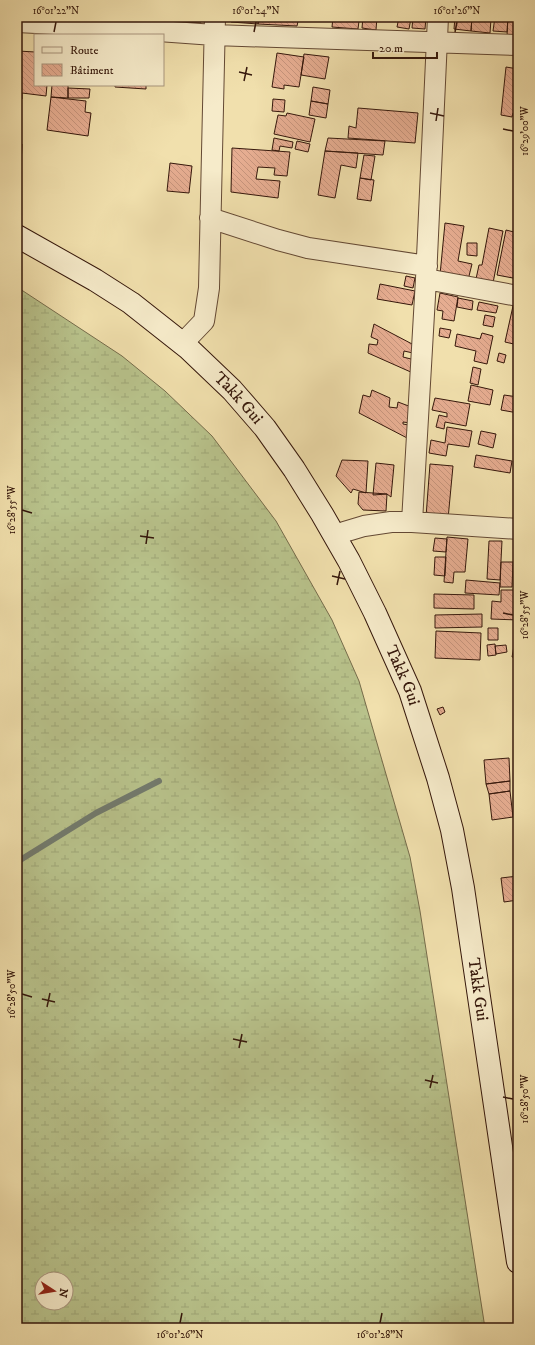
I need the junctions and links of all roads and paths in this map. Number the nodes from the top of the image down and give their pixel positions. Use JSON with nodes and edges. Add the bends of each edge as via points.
{"nodes":[{"id":1,"x":438,"y":17,"type":"edge"},
{"id":2,"x":17,"y":22,"type":"edge"},
{"id":3,"x":215,"y":26,"type":"edge"},
{"id":4,"x":437,"y":43,"type":"junction"},
{"id":5,"x":518,"y":45,"type":"edge"},
{"id":6,"x":210,"y":218,"type":"junction"},
{"id":7,"x":17,"y":236,"type":"edge"},
{"id":8,"x":427,"y":273,"type":"junction"},
{"id":9,"x":518,"y":296,"type":"edge"},
{"id":10,"x":182,"y":344,"type":"junction"},
{"id":11,"x":412,"y":522,"type":"junction"},
{"id":12,"x":518,"y":529,"type":"edge"},
{"id":13,"x":334,"y":535,"type":"junction"},
{"id":14,"x":518,"y":1262,"type":"edge"}],
"edges":[{"from":1,"to":4,"type":"street"},
{"from":2,"to":3,"type":"street"},
{"from":3,"to":4,"type":"street"},
{"from":3,"to":6,"type":"street"},
{"from":4,"to":5,"type":"street"},
{"from":4,"to":8,"type":"street"},
{"from":6,"to":8,"type":"street","via":[[308,248]]},
{"from":6,"to":10,"type":"street","via":[[209,288],[204,321]]},
{"from":7,"to":10,"type":"street","name":"Takk Gui","via":[[107,287]]},
{"from":8,"to":9,"type":"street"},
{"from":8,"to":11,"type":"street"},
{"from":10,"to":13,"type":"street","name":"Takk Gui","via":[[232,390],[265,428]]},
{"from":11,"to":12,"type":"street"},
{"from":11,"to":13,"type":"street","via":[[364,526]]},
{"from":13,"to":14,"type":"street","name":"Takk Gui","via":[[375,613],[410,691],[452,830],[463,888]]}]}
